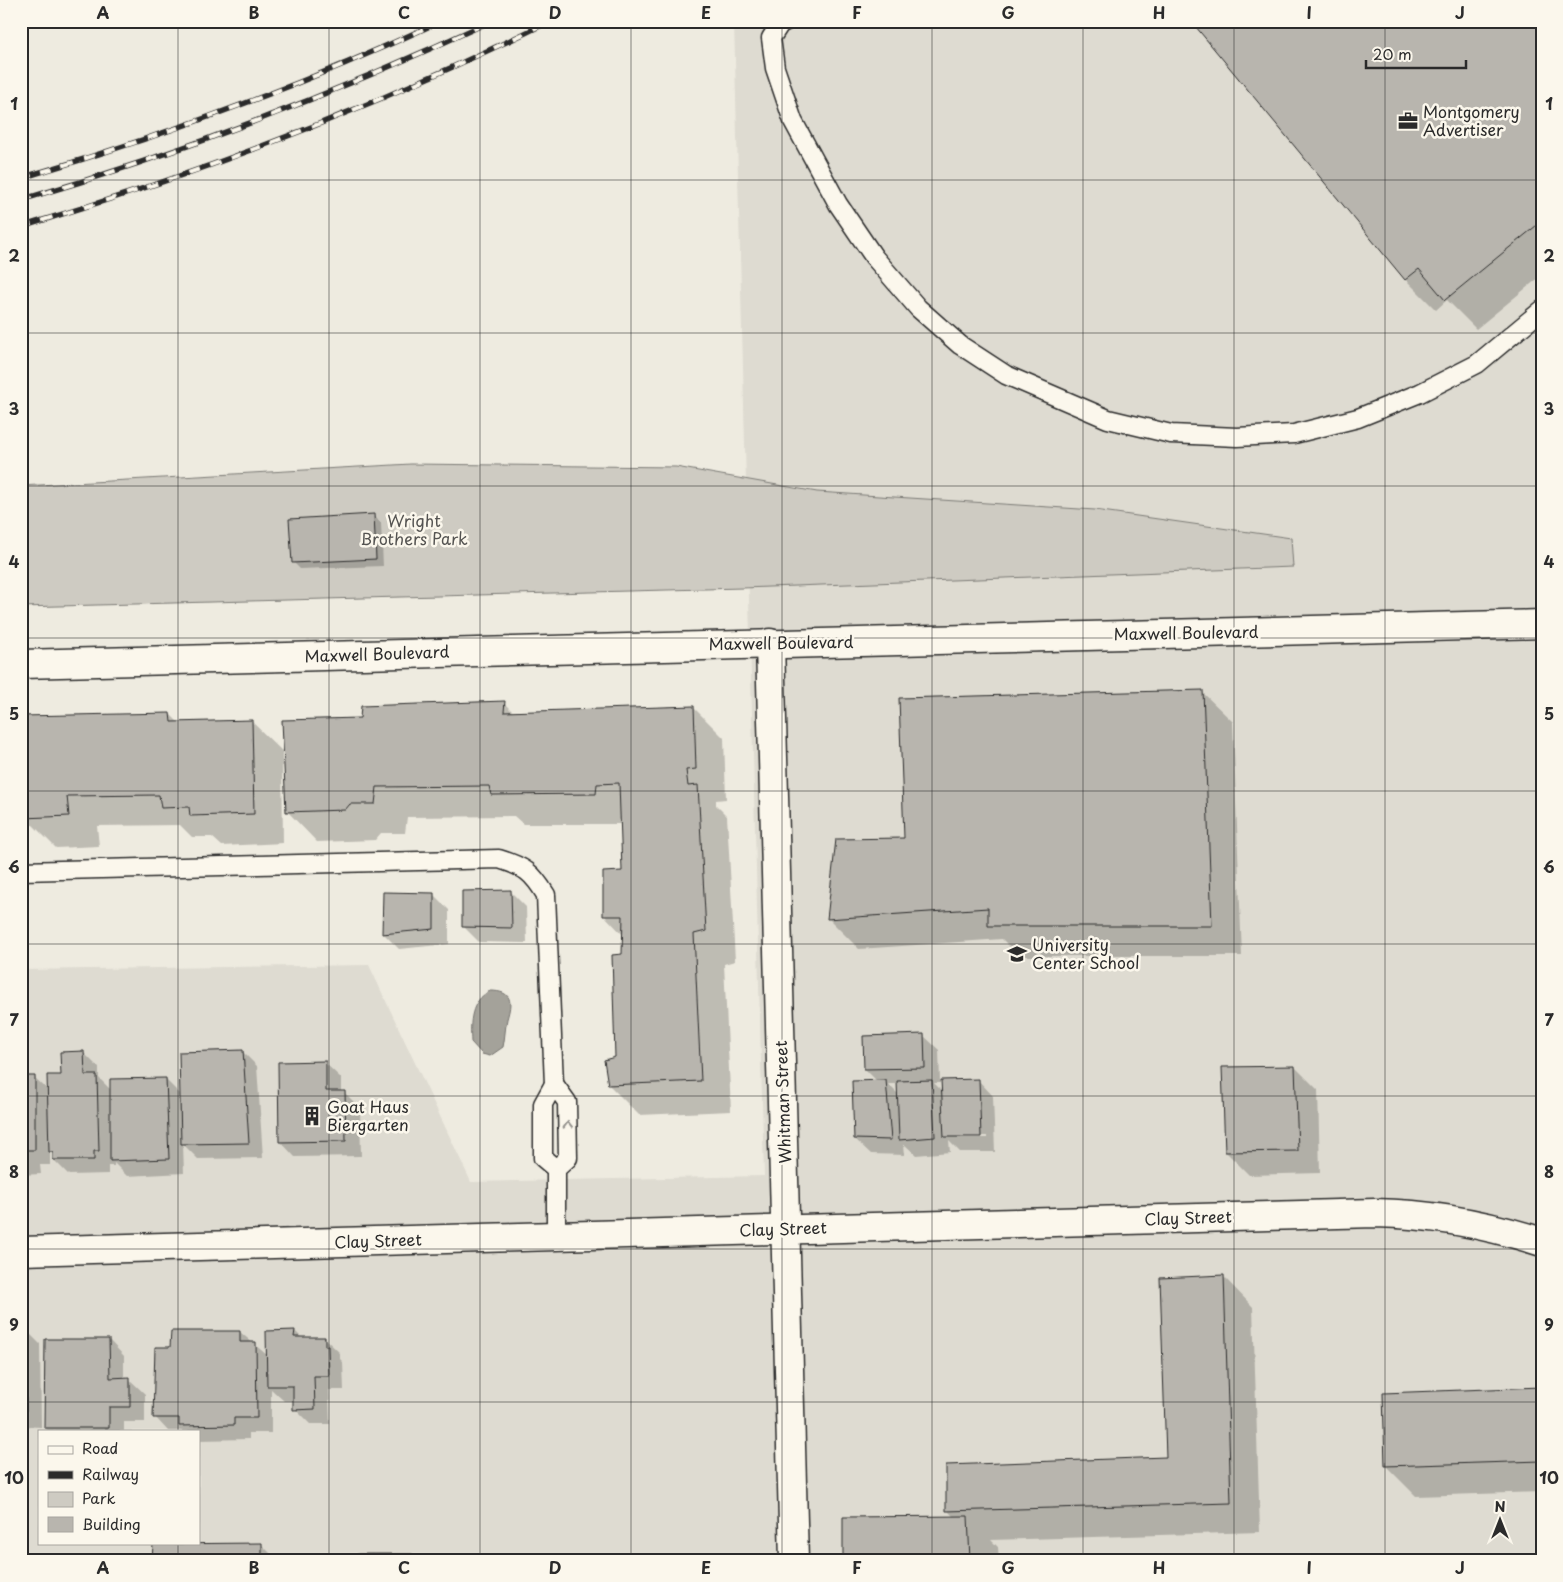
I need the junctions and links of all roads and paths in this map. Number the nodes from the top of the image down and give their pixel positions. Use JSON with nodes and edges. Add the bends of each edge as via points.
{"nodes":[{"id":1,"x":786,"y":21,"type":"edge"},
{"id":2,"x":1542,"y":310,"type":"edge"},
{"id":3,"x":1542,"y":624,"type":"edge"},
{"id":4,"x":770,"y":643,"type":"junction"},
{"id":5,"x":21,"y":664,"type":"edge"},
{"id":6,"x":21,"y":871,"type":"edge"},
{"id":7,"x":554,"y":1084,"type":"junction"},
{"id":8,"x":556,"y":1169,"type":"junction"},
{"id":9,"x":786,"y":1229,"type":"junction"},
{"id":10,"x":556,"y":1236,"type":"junction"},
{"id":11,"x":1542,"y":1242,"type":"edge"},
{"id":12,"x":21,"y":1251,"type":"edge"},
{"id":13,"x":794,"y":1561,"type":"edge"}],
"edges":[{"from":1,"to":2,"type":"lane","via":[[780,24],[771,38],[775,68],[794,121],[838,204],[874,257],[918,308],[960,345],[1006,375],[1108,419],[1171,434],[1237,437],[1294,434],[1358,418],[1420,393],[1477,364]]},
{"from":3,"to":4,"type":"main road","name":"Maxwell Boulevard"},
{"from":4,"to":5,"type":"main road","name":"Maxwell Boulevard"},
{"from":4,"to":9,"type":"main road","name":"Whitman Street"},
{"from":6,"to":7,"type":"lane","via":[[499,859],[522,866],[536,878],[546,895]]},
{"from":7,"to":8,"type":"lane","via":[[543,1104],[543,1158]]},
{"from":8,"to":7,"type":"lane","one_way":true,"via":[[568,1158],[567,1102]]},
{"from":8,"to":10,"type":"lane"},
{"from":9,"to":10,"type":"main road","name":"Clay Street"},
{"from":9,"to":11,"type":"main road","name":"Clay Street","via":[[1375,1213],[1463,1220]]},
{"from":9,"to":13,"type":"main road","name":"Whitman Street"},
{"from":10,"to":12,"type":"main road","name":"Clay Street"}]}
